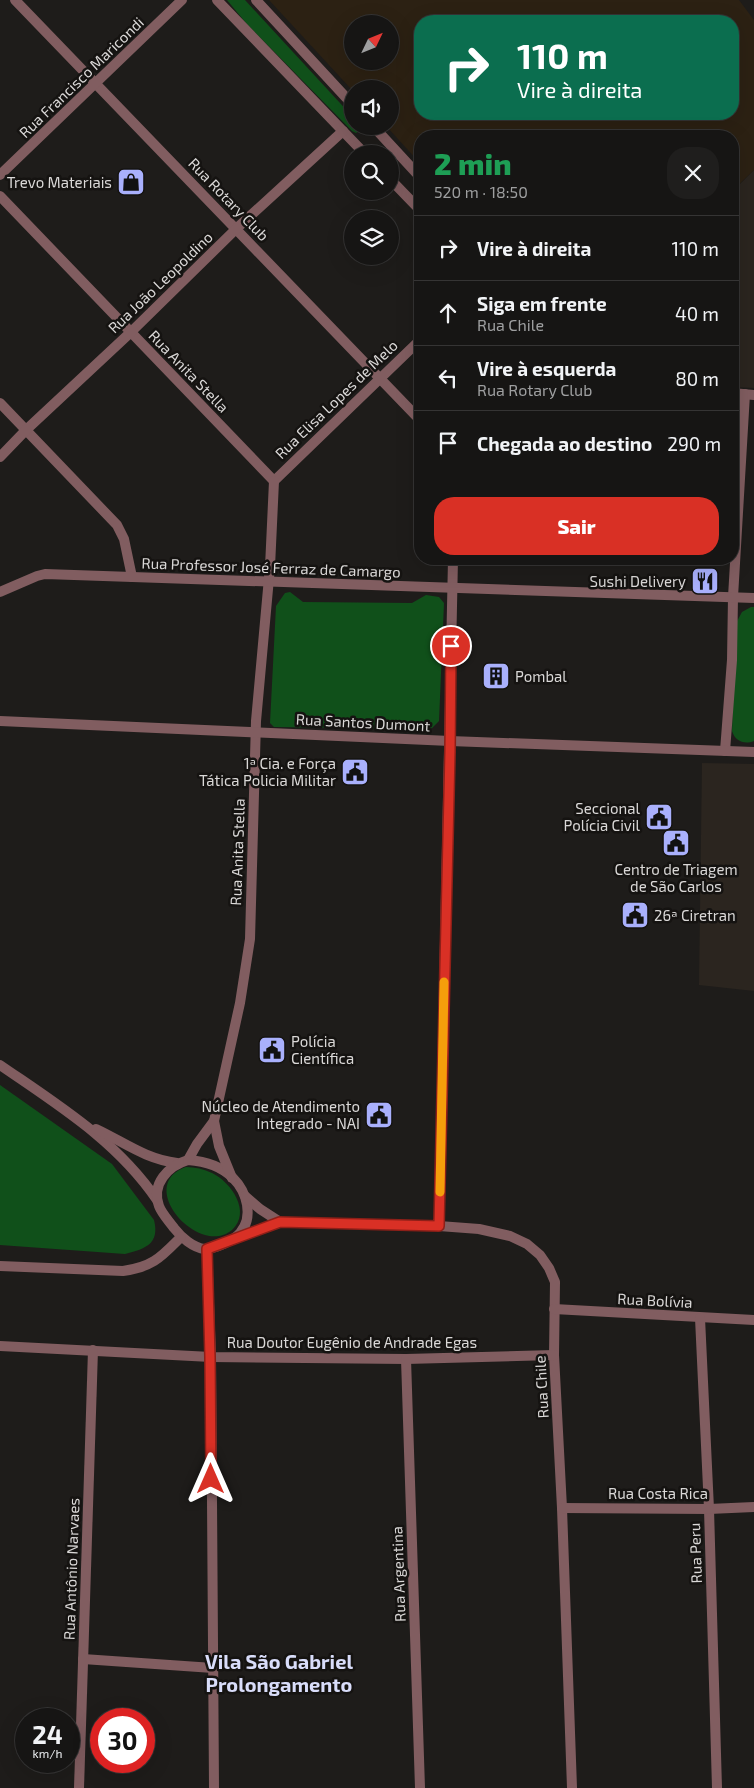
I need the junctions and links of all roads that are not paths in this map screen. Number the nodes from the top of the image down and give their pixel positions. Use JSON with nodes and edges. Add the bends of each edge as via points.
{"nodes":[{"id":1,"x":16,"y":0,"type":"edge"},
{"id":2,"x":182,"y":0,"type":"edge"},
{"id":3,"x":218,"y":0,"type":"edge"},
{"id":4,"x":256,"y":0,"type":"edge"},
{"id":5,"x":96,"y":83,"type":"junction"},
{"id":6,"x":344,"y":95,"type":"edge"},
{"id":7,"x":343,"y":131,"type":"junction"},
{"id":8,"x":381,"y":135,"type":"edge"},
{"id":9,"x":357,"y":145,"type":"edge"},
{"id":10,"x":414,"y":171,"type":"edge"},
{"id":11,"x":0,"y":175,"type":"edge"},
{"id":12,"x":399,"y":188,"type":"edge"},
{"id":13,"x":0,"y":196,"type":"edge"},
{"id":14,"x":414,"y":204,"type":"edge"},
{"id":15,"x":237,"y":228,"type":"junction"},
{"id":16,"x":131,"y":332,"type":"junction"},
{"id":17,"x":414,"y":346,"type":"edge"},
{"id":18,"x":380,"y":377,"type":"junction"},
{"id":19,"x":749,"y":395,"type":"edge"},
{"id":20,"x":0,"y":403,"type":"edge"},
{"id":21,"x":414,"y":414,"type":"edge"},
{"id":22,"x":26,"y":430,"type":"junction"},
{"id":23,"x":0,"y":457,"type":"edge"},
{"id":24,"x":274,"y":481,"type":"junction"},
{"id":25,"x":739,"y":521,"type":"edge"},
{"id":26,"x":453,"y":565,"type":"edge"},
{"id":27,"x":736,"y":565,"type":"edge"},
{"id":28,"x":132,"y":577,"type":"junction"},
{"id":29,"x":269,"y":581,"type":"junction"},
{"id":30,"x":452,"y":588,"type":"junction"},
{"id":31,"x":0,"y":592,"type":"edge"},
{"id":32,"x":733,"y":597,"type":"junction"},
{"id":33,"x":754,"y":598,"type":"edge"},
{"id":34,"x":0,"y":721,"type":"edge"},
{"id":35,"x":255,"y":732,"type":"junction"},
{"id":36,"x":450,"y":741,"type":"junction"},
{"id":37,"x":725,"y":751,"type":"junction"},
{"id":38,"x":754,"y":752,"type":"edge"},
{"id":39,"x":0,"y":1065,"type":"edge"},
{"id":40,"x":214,"y":1121,"type":"junction"},
{"id":41,"x":86,"y":1124,"type":"junction"},
{"id":42,"x":188,"y":1160,"type":"junction"},
{"id":43,"x":177,"y":1163,"type":"junction"},
{"id":44,"x":232,"y":1178,"type":"junction"},
{"id":45,"x":244,"y":1195,"type":"junction"},
{"id":46,"x":158,"y":1201,"type":"junction"},
{"id":47,"x":280,"y":1222,"type":"junction"},
{"id":48,"x":439,"y":1226,"type":"junction"},
{"id":49,"x":181,"y":1237,"type":"junction"},
{"id":50,"x":233,"y":1239,"type":"junction"},
{"id":51,"x":207,"y":1249,"type":"junction"},
{"id":52,"x":0,"y":1266,"type":"edge"},
{"id":53,"x":554,"y":1309,"type":"junction"},
{"id":54,"x":700,"y":1318,"type":"junction"},
{"id":55,"x":754,"y":1320,"type":"edge"},
{"id":56,"x":0,"y":1346,"type":"edge"},
{"id":57,"x":93,"y":1350,"type":"junction"},
{"id":58,"x":554,"y":1355,"type":"junction"},
{"id":59,"x":210,"y":1357,"type":"junction"},
{"id":60,"x":406,"y":1359,"type":"junction"},
{"id":61,"x":754,"y":1507,"type":"edge"},
{"id":62,"x":562,"y":1508,"type":"junction"},
{"id":63,"x":709,"y":1509,"type":"junction"},
{"id":64,"x":83,"y":1658,"type":"junction"},
{"id":65,"x":212,"y":1668,"type":"junction"},
{"id":66,"x":79,"y":1788,"type":"edge"},
{"id":67,"x":214,"y":1788,"type":"edge"},
{"id":68,"x":420,"y":1788,"type":"edge"},
{"id":69,"x":572,"y":1788,"type":"edge"},
{"id":70,"x":717,"y":1788,"type":"edge"}],
"edges":[{"from":1,"to":5,"type":"street","name":"Rua Rotary Club"},
{"from":2,"to":5,"type":"street","name":"Rua Francisco Maricondi"},
{"from":3,"to":7,"type":"street"},
{"from":4,"to":6,"type":"street"},
{"from":5,"to":11,"type":"street","name":"Rua Francisco Maricondi"},
{"from":5,"to":15,"type":"street","name":"Rua Rotary Club"},
{"from":7,"to":9,"type":"street"},
{"from":7,"to":15,"type":"street","name":"Rua João Leopoldino"},
{"from":8,"to":10,"type":"street"},
{"from":12,"to":14,"type":"street"},
{"from":13,"to":16,"type":"street","name":"Rua Anita Stella"},
{"from":15,"to":16,"type":"street","name":"Rua João Leopoldino"},
{"from":15,"to":18,"type":"street","name":"Rua Rotary Club"},
{"from":16,"to":22,"type":"street","name":"Rua João Leopoldino"},
{"from":16,"to":24,"type":"street","name":"Rua Anita Stella"},
{"from":17,"to":18,"type":"street","name":"Rua Elisa Lopes de Melo"},
{"from":18,"to":21,"type":"street","name":"Rua Rotary Club"},
{"from":18,"to":24,"type":"street","name":"Rua Elisa Lopes de Melo"},
{"from":19,"to":25,"type":"street"},
{"from":20,"to":22,"type":"street"},
{"from":22,"to":23,"type":"street","name":"Rua João Leopoldino"},
{"from":22,"to":28,"type":"street","via":[[117,525],[124,539]]},
{"from":24,"to":29,"type":"street","name":"Rua Anita Stella"},
{"from":26,"to":30,"type":"street"},
{"from":27,"to":32,"type":"street"},
{"from":28,"to":29,"type":"street","name":"Rua Professor José Ferraz de Camargo"},
{"from":28,"to":31,"type":"street","name":"Rua Professor José Ferraz de Camargo","via":[[45,574]]},
{"from":29,"to":30,"type":"street","name":"Rua Professor José Ferraz de Camargo"},
{"from":29,"to":35,"type":"street","name":"Rua Anita Stella"},
{"from":30,"to":32,"type":"street","name":"Rua Professor José Ferraz de Camargo"},
{"from":30,"to":36,"type":"street"},
{"from":32,"to":33,"type":"street","name":"Rua Professor José Ferraz de Camargo"},
{"from":32,"to":37,"type":"street"},
{"from":34,"to":35,"type":"street","name":"Rua Santos Dumont"},
{"from":35,"to":36,"type":"street","name":"Rua Santos Dumont"},
{"from":35,"to":40,"type":"street","name":"Rua Anita Stella","via":[[250,939],[240,1003]]},
{"from":36,"to":37,"type":"street","name":"Rua Santos Dumont"},
{"from":36,"to":48,"type":"street"},
{"from":37,"to":38,"type":"street","name":"Rua Santos Dumont"},
{"from":39,"to":41,"type":"street"},
{"from":40,"to":42,"type":"street"},
{"from":40,"to":44,"type":"street","via":[[219,1146]]},
{"from":41,"to":43,"type":"street","via":[[141,1154]]},
{"from":41,"to":46,"type":"street","via":[[137,1173]]},
{"from":42,"to":43,"type":"street"},
{"from":42,"to":44,"type":"street","via":[[215,1166]]},
{"from":43,"to":46,"type":"street","via":[[161,1179]]},
{"from":44,"to":45,"type":"street"},
{"from":45,"to":47,"type":"street"},
{"from":45,"to":50,"type":"street","via":[[248,1215],[240,1233]]},
{"from":46,"to":49,"type":"street"},
{"from":47,"to":48,"type":"street","name":"Rua Chile"},
{"from":47,"to":50,"type":"street"},
{"from":48,"to":53,"type":"street","name":"Rua Chile","via":[[479,1229],[510,1236],[527,1244],[540,1255],[555,1282]]},
{"from":49,"to":51,"type":"street"},
{"from":49,"to":52,"type":"street","via":[[154,1262],[140,1269]]},
{"from":50,"to":51,"type":"street"},
{"from":51,"to":59,"type":"street"},
{"from":53,"to":54,"type":"street","name":"Rua Bolívia"},
{"from":53,"to":58,"type":"street","name":"Rua Chile"},
{"from":54,"to":55,"type":"street","name":"Rua Bolívia"},
{"from":54,"to":63,"type":"street","name":"Rua Peru"},
{"from":56,"to":57,"type":"street","name":"Rua Doutor Eugênio de Andrade Egas"},
{"from":57,"to":59,"type":"street","name":"Rua Doutor Eugênio de Andrade Egas"},
{"from":57,"to":64,"type":"street","name":"Rua Antônio Narvaes"},
{"from":58,"to":60,"type":"street","name":"Rua Doutor Eugênio de Andrade Egas"},
{"from":58,"to":62,"type":"street","name":"Rua Chile"},
{"from":59,"to":60,"type":"street","name":"Rua Doutor Eugênio de Andrade Egas"},
{"from":59,"to":65,"type":"street"},
{"from":60,"to":68,"type":"street","name":"Rua Argentina"},
{"from":61,"to":63,"type":"street","name":"Rua Costa Rica"},
{"from":62,"to":63,"type":"street","name":"Rua Costa Rica"},
{"from":62,"to":69,"type":"street","name":"Rua Chile"},
{"from":63,"to":70,"type":"street","name":"Rua Peru"},
{"from":64,"to":65,"type":"street"},
{"from":64,"to":66,"type":"street","name":"Rua Antônio Narvaes"},
{"from":65,"to":67,"type":"street"}]}
